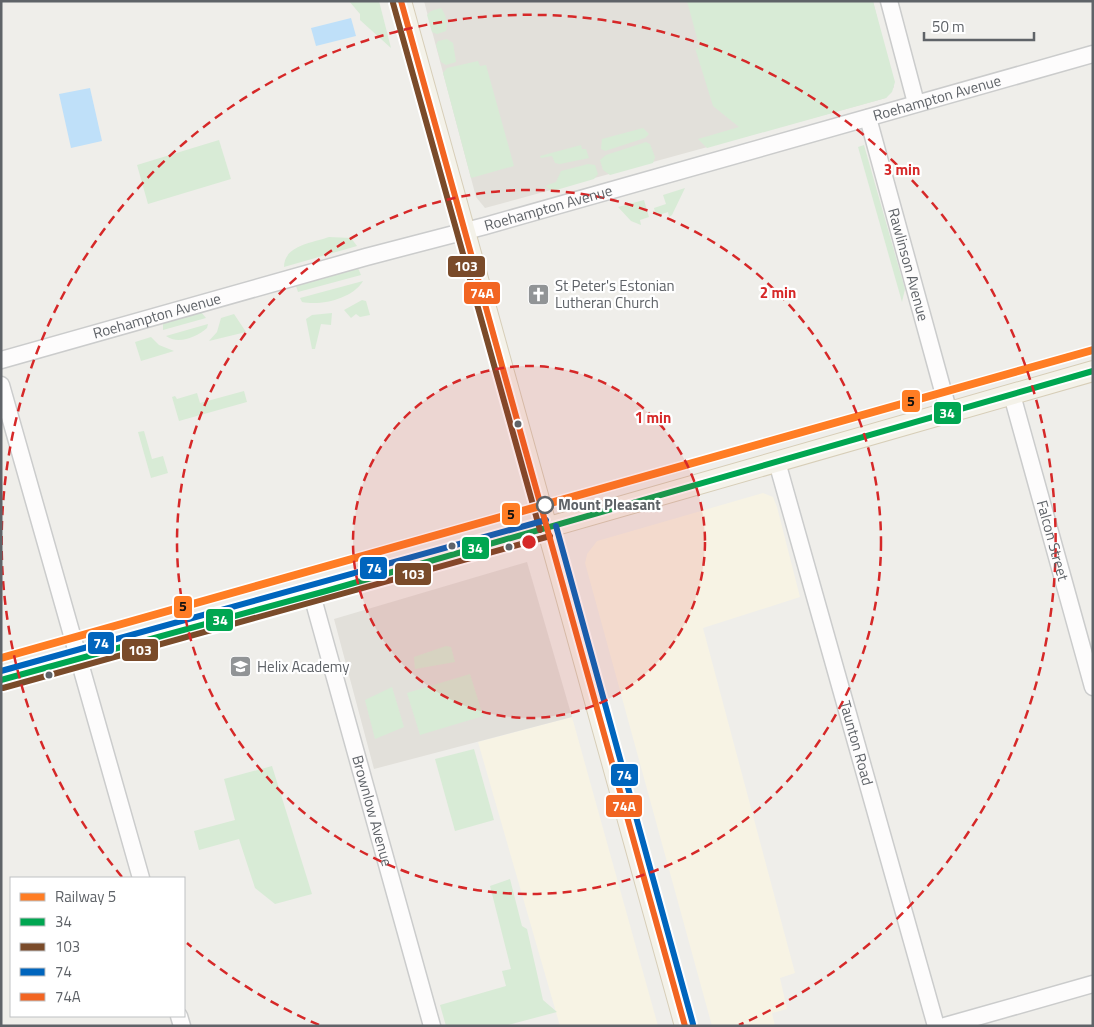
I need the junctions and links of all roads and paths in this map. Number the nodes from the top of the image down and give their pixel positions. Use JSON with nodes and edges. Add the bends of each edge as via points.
{"nodes":[{"id":1,"x":401,"y":1,"type":"edge"},
{"id":2,"x":889,"y":1,"type":"edge"},
{"id":3,"x":1093,"y":54,"type":"edge"},
{"id":4,"x":916,"y":104,"type":"junction"},
{"id":5,"x":868,"y":118,"type":"junction"},
{"id":6,"x":464,"y":232,"type":"junction"},
{"id":7,"x":1,"y":360,"type":"edge"},
{"id":8,"x":1093,"y":371,"type":"edge"},
{"id":9,"x":1,"y":385,"type":"edge"},
{"id":10,"x":1012,"y":395,"type":"junction"},
{"id":11,"x":949,"y":412,"type":"junction"},
{"id":12,"x":777,"y":462,"type":"junction"},
{"id":13,"x":548,"y":528,"type":"junction"},
{"id":14,"x":312,"y":595,"type":"junction"},
{"id":15,"x":78,"y":658,"type":"junction"},
{"id":16,"x":1,"y":680,"type":"edge"},
{"id":17,"x":1093,"y":687,"type":"edge"},
{"id":18,"x":141,"y":877,"type":"edge"},
{"id":19,"x":1093,"y":984,"type":"edge"},
{"id":20,"x":432,"y":1026,"type":"edge"},
{"id":21,"x":686,"y":1026,"type":"edge"},
{"id":22,"x":936,"y":1026,"type":"edge"},
{"id":23,"x":945,"y":1026,"type":"edge"}],
"edges":[{"from":1,"to":6,"type":"main road"},
{"from":2,"to":4,"type":"street"},
{"from":3,"to":4,"type":"street","name":"Roehampton Avenue"},
{"from":4,"to":5,"type":"street","name":"Roehampton Avenue"},
{"from":5,"to":6,"type":"street","name":"Roehampton Avenue"},
{"from":5,"to":11,"type":"street","name":"Rawlinson Avenue"},
{"from":6,"to":7,"type":"street","name":"Roehampton Avenue"},
{"from":6,"to":13,"type":"main road"},
{"from":8,"to":10,"type":"main road"},
{"from":9,"to":15,"type":"street"},
{"from":10,"to":11,"type":"main road"},
{"from":10,"to":17,"type":"street","name":"Falcon Street"},
{"from":11,"to":12,"type":"main road"},
{"from":12,"to":13,"type":"main road"},
{"from":12,"to":22,"type":"street","name":"Taunton Road"},
{"from":13,"to":14,"type":"main road"},
{"from":13,"to":21,"type":"main road"},
{"from":14,"to":15,"type":"main road"},
{"from":14,"to":20,"type":"street","name":"Brownlow Avenue"},
{"from":15,"to":16,"type":"main road"},
{"from":15,"to":18,"type":"street"},
{"from":19,"to":23,"type":"street"}]}
